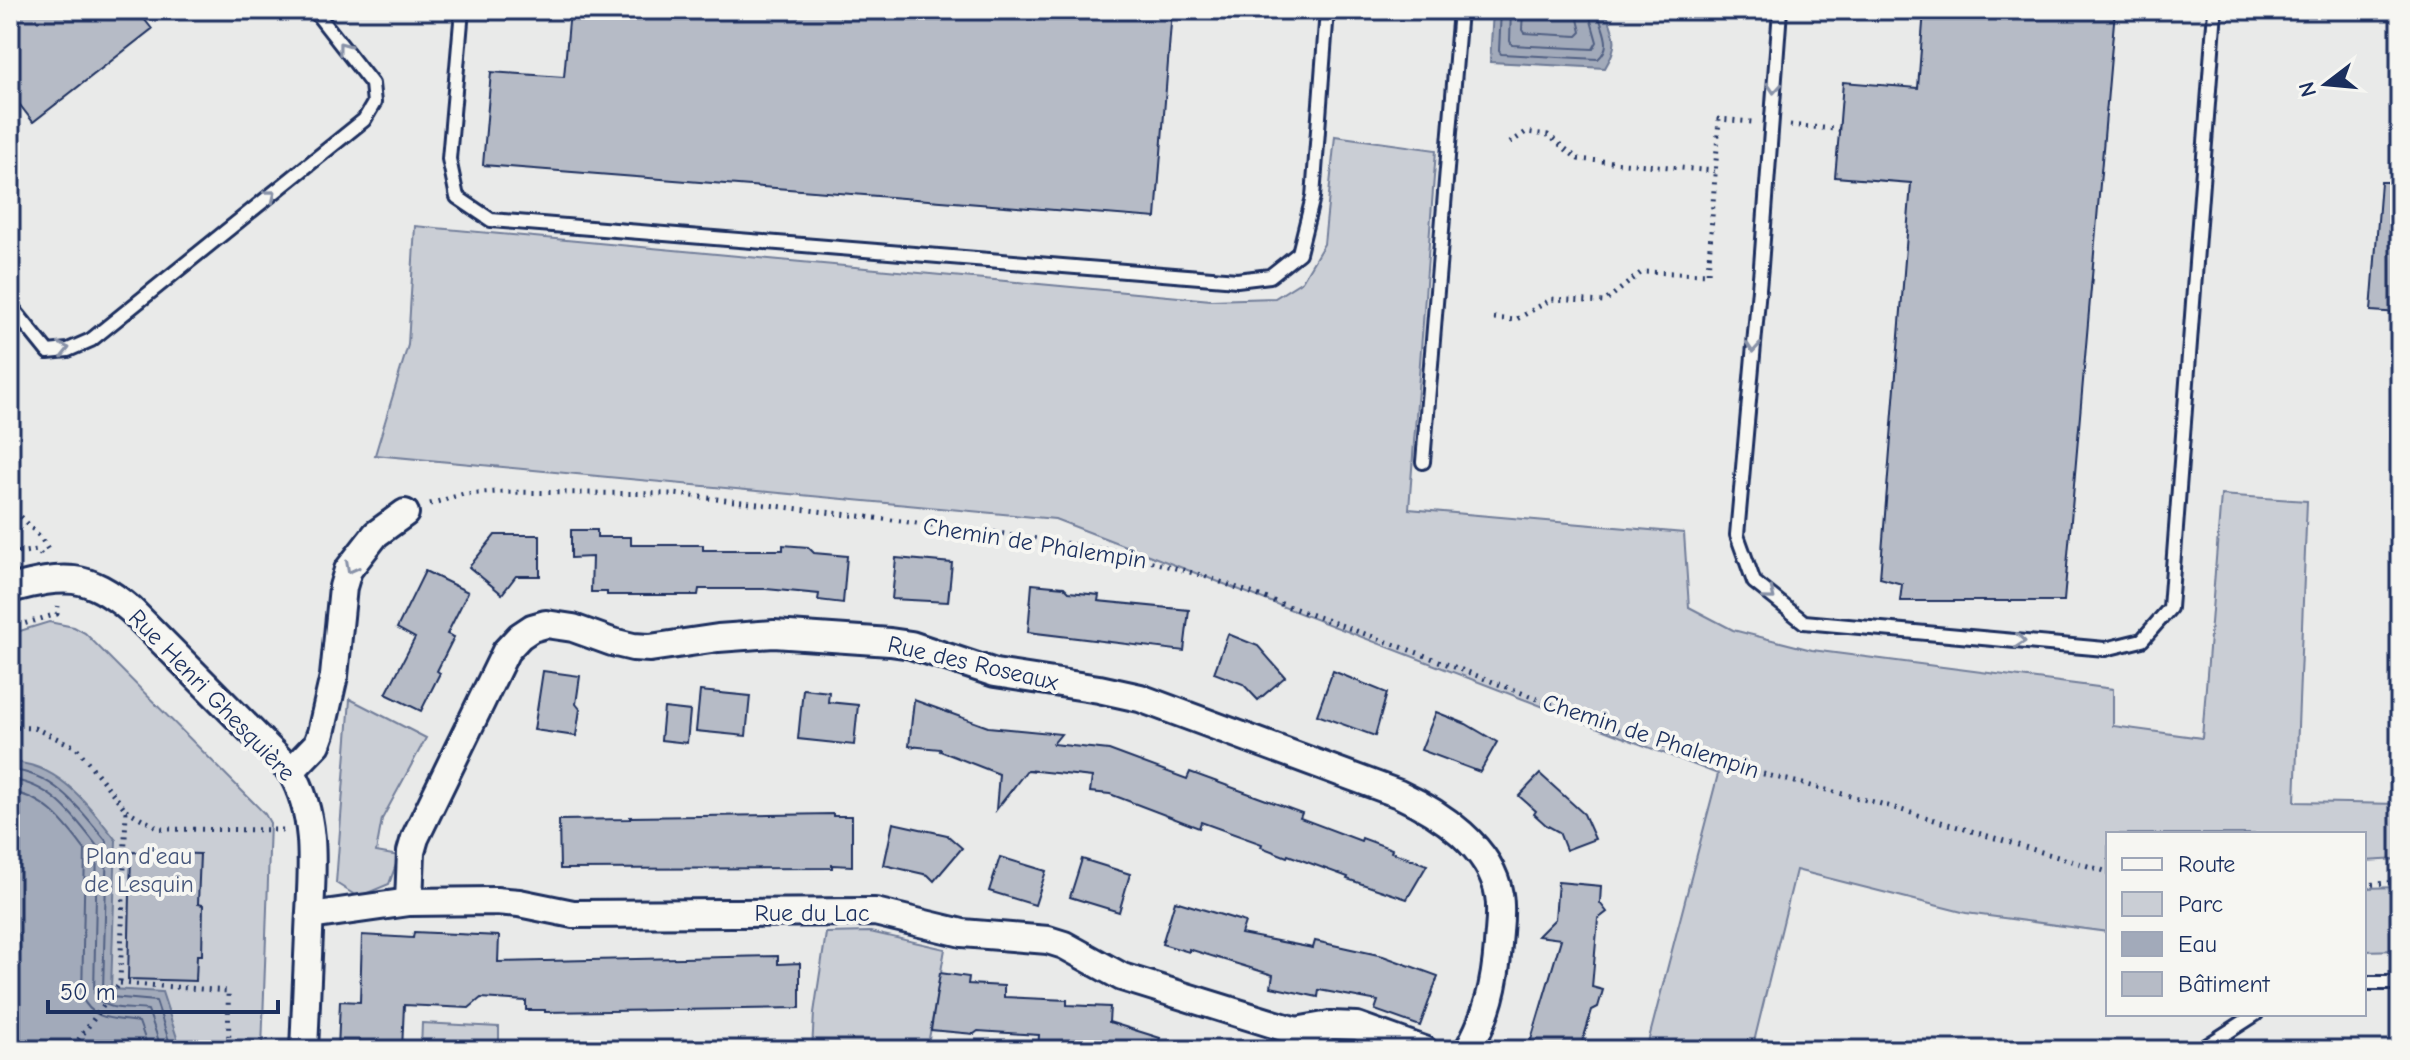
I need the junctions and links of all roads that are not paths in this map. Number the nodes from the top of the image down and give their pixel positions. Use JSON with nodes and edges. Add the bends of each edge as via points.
{"nodes":[{"id":1,"x":314,"y":10,"type":"edge"},
{"id":2,"x":462,"y":10,"type":"edge"},
{"id":3,"x":1327,"y":10,"type":"edge"},
{"id":4,"x":1460,"y":10,"type":"edge"},
{"id":5,"x":1780,"y":10,"type":"edge"},
{"id":6,"x":2215,"y":10,"type":"edge"},
{"id":7,"x":10,"y":305,"type":"edge"},
{"id":8,"x":1423,"y":462,"type":"dead end"},
{"id":9,"x":405,"y":513,"type":"road end"},
{"id":10,"x":10,"y":589,"type":"edge"},
{"id":11,"x":291,"y":771,"type":"junction"},
{"id":12,"x":409,"y":902,"type":"junction"},
{"id":13,"x":310,"y":916,"type":"junction"},
{"id":14,"x":2366,"y":983,"type":"edge"},
{"id":15,"x":2400,"y":983,"type":"edge"},
{"id":16,"x":2253,"y":1016,"type":"edge"},
{"id":17,"x":1296,"y":1031,"type":"junction"},
{"id":18,"x":304,"y":1050,"type":"edge"},
{"id":19,"x":1324,"y":1050,"type":"edge"},
{"id":20,"x":1424,"y":1050,"type":"edge"},
{"id":21,"x":1468,"y":1050,"type":"edge"},
{"id":22,"x":2200,"y":1050,"type":"edge"}],
"edges":[{"from":7,"to":1,"type":"lane","one_way":true,"via":[[48,352],[91,340],[364,120],[374,103],[372,84]]},
{"from":2,"to":3,"type":"lane","via":[[449,159],[457,197],[491,220],[1237,280],[1270,276],[1299,253],[1313,197]]},
{"from":4,"to":8,"type":"lane"},
{"from":5,"to":6,"type":"lane","one_way":true,"via":[[1737,535],[1754,582],[1804,622],[2105,649],[2142,640],[2170,608]]},
{"from":9,"to":11,"type":"street","one_way":true,"via":[[376,534],[348,570],[334,676],[317,744]]},
{"from":10,"to":11,"type":"street","name":"Rue Henri Ghesquière","via":[[65,578],[112,594]]},
{"from":11,"to":13,"type":"street","name":"Rue Henri Ghesquière","via":[[311,829]]},
{"from":12,"to":13,"type":"street","name":"Rue du Lac"},
{"from":12,"to":17,"type":"street","name":"Rue du Lac","via":[[496,901],[573,914],[875,912],[962,933],[1048,940],[1122,977]]},
{"from":12,"to":21,"type":"street","name":"Rue des Roseaux","via":[[415,838],[506,651],[532,628],[560,624],[641,648],[774,634],[911,645],[995,673],[1140,698],[1399,794],[1430,811],[1479,853],[1499,894],[1492,994]]},
{"from":13,"to":18,"type":"street","name":"Rue Henri Ghesquière"},
{"from":14,"to":15,"type":"lane"},
{"from":16,"to":22,"type":"lane"},
{"from":17,"to":19,"type":"street","name":"Rue du Lac"},
{"from":17,"to":20,"type":"street","name":"Rue du Lac","via":[[1357,1026]]}]}
